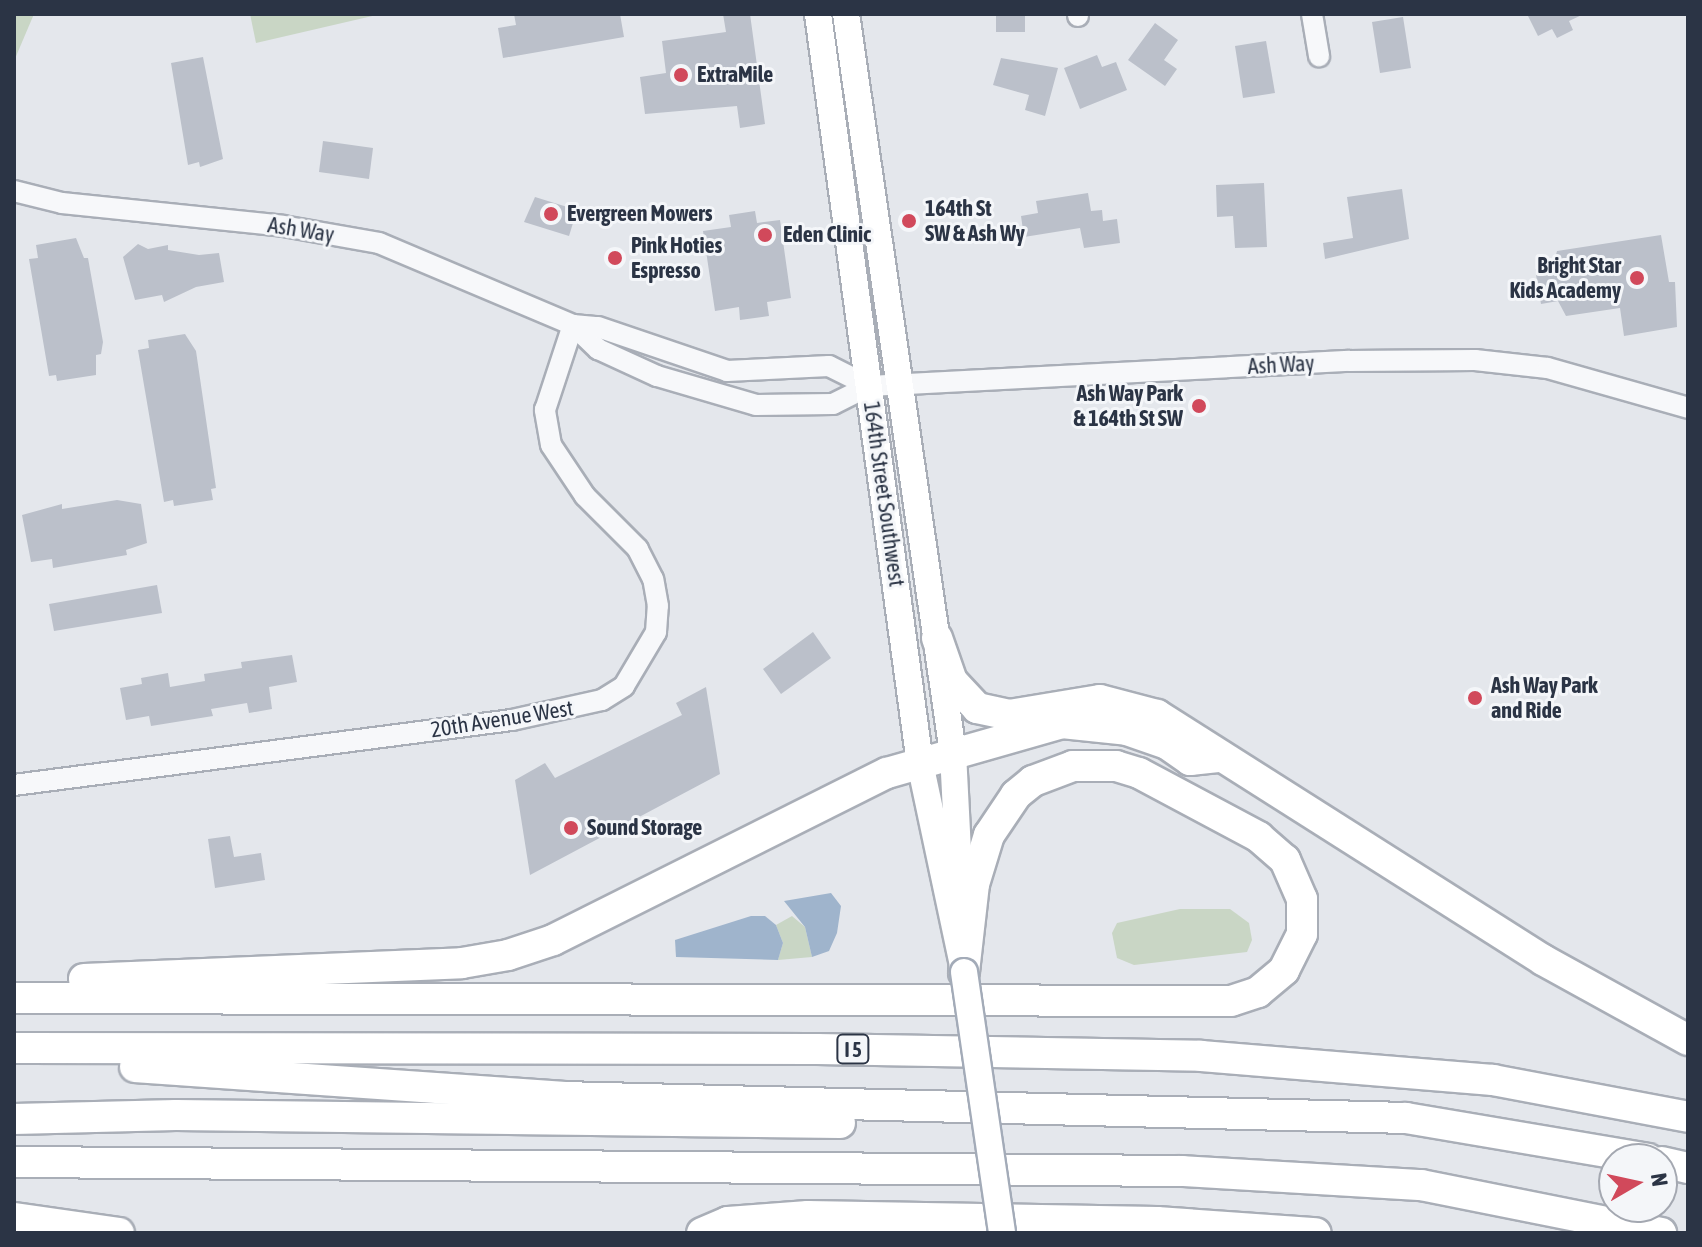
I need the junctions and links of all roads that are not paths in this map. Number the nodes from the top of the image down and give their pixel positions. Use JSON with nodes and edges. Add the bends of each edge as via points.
{"nodes":[{"id":1,"x":818,"y":14,"type":"edge"},
{"id":2,"x":846,"y":14,"type":"edge"},
{"id":3,"x":1312,"y":14,"type":"edge"},
{"id":4,"x":1319,"y":56,"type":"dead end"},
{"id":5,"x":14,"y":191,"type":"edge"},
{"id":6,"x":573,"y":325,"type":"junction"},
{"id":7,"x":902,"y":385,"type":"junction"},
{"id":8,"x":869,"y":386,"type":"junction"},
{"id":9,"x":1688,"y":408,"type":"edge"},
{"id":10,"x":937,"y":638,"type":"junction"},
{"id":11,"x":953,"y":753,"type":"junction"},
{"id":12,"x":1218,"y":757,"type":"junction"},
{"id":13,"x":920,"y":763,"type":"junction"},
{"id":14,"x":14,"y":785,"type":"edge"},
{"id":15,"x":964,"y":972,"type":"junction"},
{"id":16,"x":14,"y":982,"type":"edge"},
{"id":17,"x":14,"y":998,"type":"edge"},
{"id":18,"x":1688,"y":1040,"type":"edge"},
{"id":19,"x":14,"y":1048,"type":"edge"},
{"id":20,"x":14,"y":1058,"type":"edge"},
{"id":21,"x":1688,"y":1117,"type":"edge"},
{"id":22,"x":14,"y":1119,"type":"edge"},
{"id":23,"x":1598,"y":1151,"type":"edge"},
{"id":24,"x":14,"y":1162,"type":"edge"},
{"id":25,"x":1598,"y":1164,"type":"edge"},
{"id":26,"x":14,"y":1218,"type":"edge"},
{"id":27,"x":119,"y":1233,"type":"edge"},
{"id":28,"x":702,"y":1233,"type":"edge"},
{"id":29,"x":1002,"y":1233,"type":"edge"},
{"id":30,"x":1316,"y":1233,"type":"edge"},
{"id":31,"x":1661,"y":1233,"type":"edge"}],
"edges":[{"from":1,"to":8,"type":"main road","name":"164th Street Southwest"},
{"from":2,"to":7,"type":"main road","name":"164th Street Southwest"},
{"from":3,"to":4,"type":"street"},
{"from":5,"to":6,"type":"street","name":"Ash Way","via":[[62,203],[283,226],[379,243]]},
{"from":6,"to":8,"type":"street","name":"Ash Way","via":[[598,327],[727,371],[829,366]]},
{"from":6,"to":8,"type":"street","name":"Ash Way","via":[[598,349],[657,376],[756,405],[833,404]]},
{"from":6,"to":14,"type":"street","name":"20th Avenue West","via":[[545,410],[551,445],[585,496],[638,549],[653,579],[658,606],[656,632],[624,686],[602,700],[512,720]]},
{"from":7,"to":8,"type":"street","name":"Ash Way"},
{"from":7,"to":9,"type":"street","name":"Ash Way","via":[[1349,361],[1475,360],[1548,368]]},
{"from":7,"to":10,"type":"main road","name":"164th Street Southwest"},
{"from":8,"to":13,"type":"main road","name":"164th Street Southwest"},
{"from":10,"to":11,"type":"main road","name":"164th Street Southwest"},
{"from":10,"to":12,"type":"highway","via":[[952,681],[977,708],[1009,715],[1100,700],[1157,715],[1208,743]]},
{"from":11,"to":12,"type":"highway","via":[[1062,723],[1127,730],[1167,744],[1190,760]]},
{"from":11,"to":13,"type":"highway"},
{"from":11,"to":15,"type":"main road","name":"164th Street Southwest"},
{"from":12,"to":18,"type":"highway","via":[[1469,908],[1555,967]]},
{"from":13,"to":15,"type":"main road","name":"164th Street Southwest"},
{"from":13,"to":16,"type":"highway","via":[[828,799],[553,940],[508,955],[462,963]]},
{"from":15,"to":17,"type":"highway","via":[[974,884],[997,820],[1033,781],[1073,766],[1116,766],[1139,773],[1259,837],[1285,860],[1302,899],[1302,934],[1284,970],[1258,992],[1231,1001]]},
{"from":15,"to":29,"type":"main road","name":"164th Street Southwest","bridge":true},
{"from":19,"to":21,"type":"highway","number":"I 5","via":[[817,1049],[1201,1056],[1465,1076]]},
{"from":20,"to":23,"type":"highway","via":[[561,1097],[1406,1118]]},
{"from":22,"to":25,"type":"highway","via":[[176,1115],[1250,1127],[1442,1140]]},
{"from":24,"to":31,"type":"highway","via":[[1182,1171],[1421,1185]]},
{"from":26,"to":27,"type":"highway"},
{"from":28,"to":30,"type":"highway","via":[[728,1222],[808,1216],[1157,1222]]}]}
